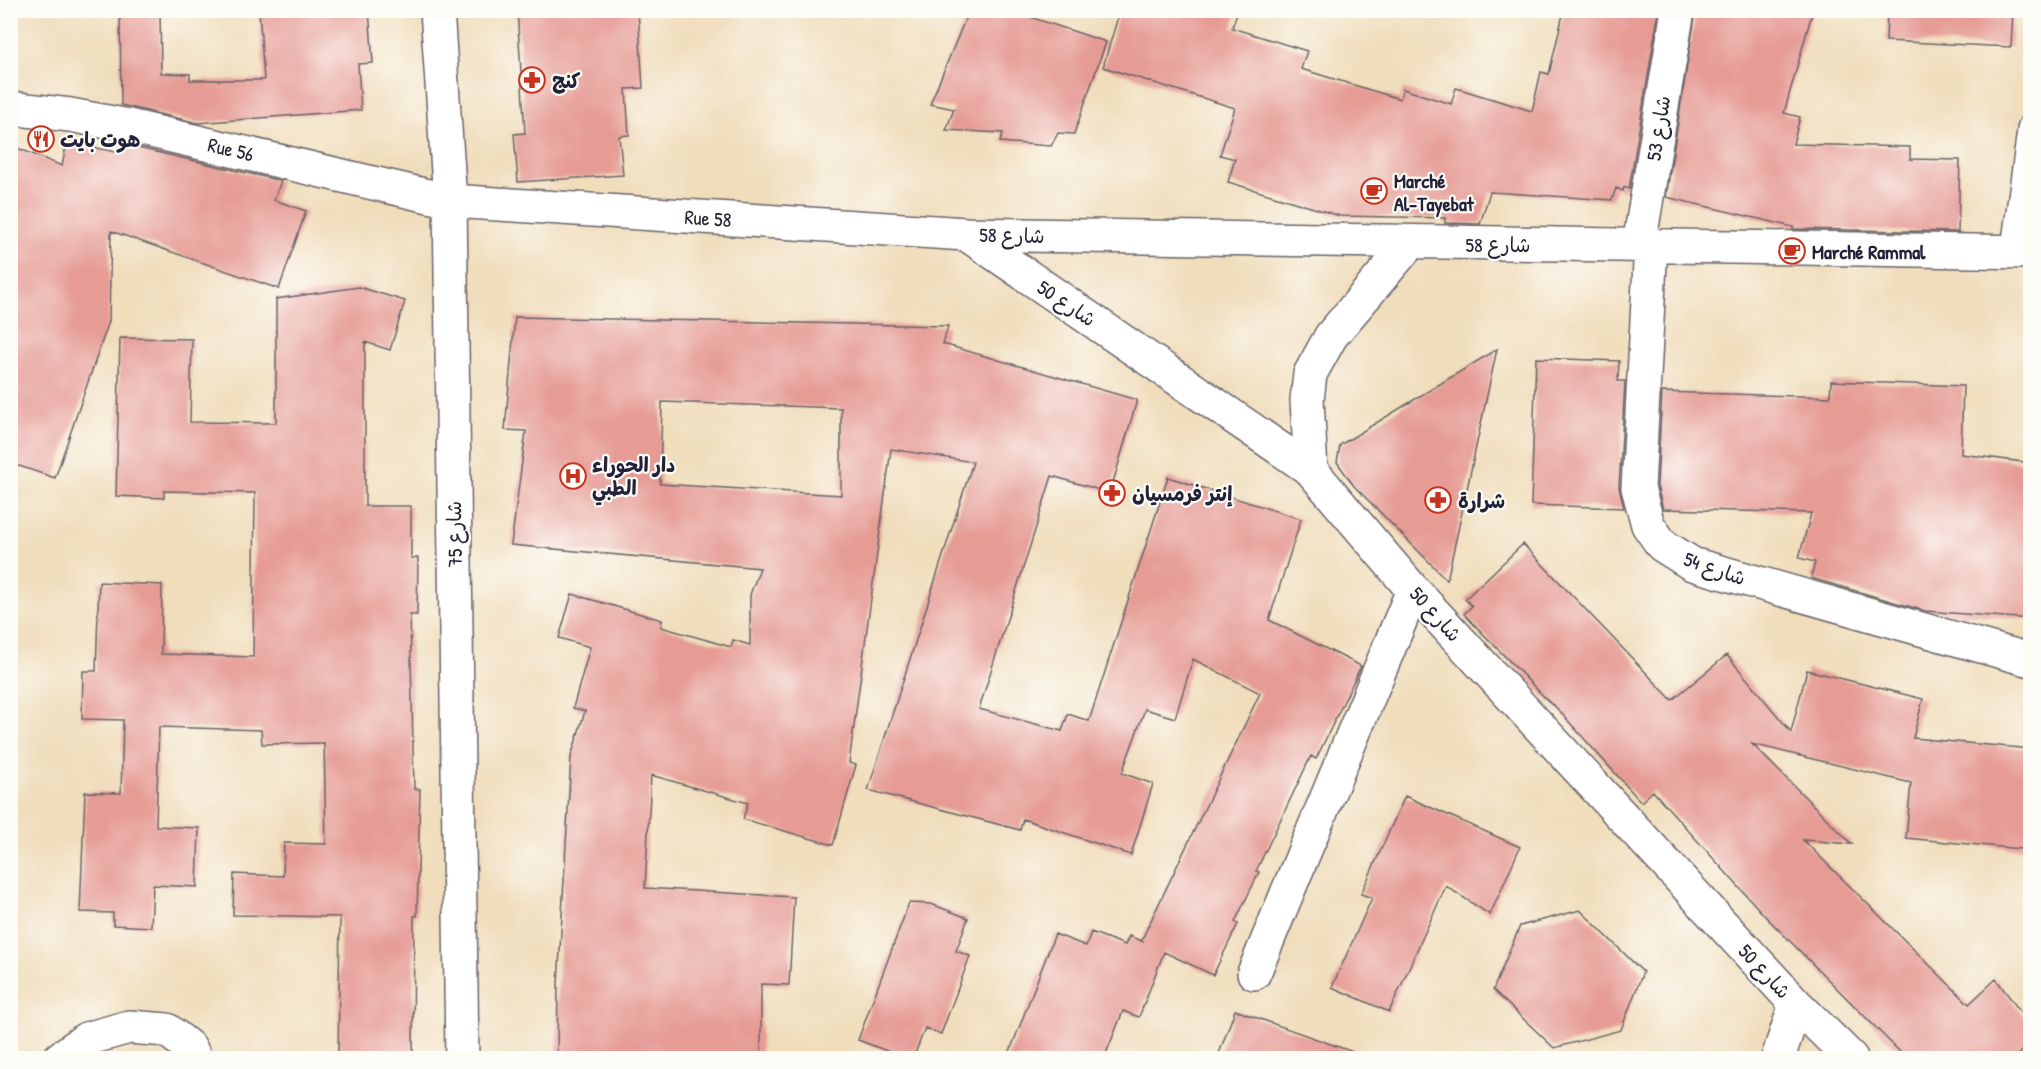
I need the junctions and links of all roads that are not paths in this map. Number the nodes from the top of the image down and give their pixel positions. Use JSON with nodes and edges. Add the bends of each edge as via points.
{"nodes":[{"id":1,"x":437,"y":10,"type":"edge"},
{"id":2,"x":1678,"y":10,"type":"edge"},
{"id":3,"x":10,"y":108,"type":"edge"},
{"id":4,"x":2031,"y":128,"type":"edge"},
{"id":5,"x":450,"y":201,"type":"junction"},
{"id":6,"x":966,"y":234,"type":"junction"},
{"id":7,"x":1410,"y":243,"type":"junction"},
{"id":8,"x":1645,"y":245,"type":"junction"},
{"id":9,"x":2022,"y":252,"type":"edge"},
{"id":10,"x":1311,"y":470,"type":"junction"},
{"id":11,"x":1413,"y":590,"type":"junction"},
{"id":12,"x":2031,"y":660,"type":"edge"},
{"id":13,"x":1254,"y":972,"type":"dead end"},
{"id":14,"x":1796,"y":1004,"type":"junction"},
{"id":15,"x":60,"y":1059,"type":"edge"},
{"id":16,"x":195,"y":1059,"type":"edge"},
{"id":17,"x":462,"y":1059,"type":"edge"},
{"id":18,"x":1778,"y":1059,"type":"edge"},
{"id":19,"x":1851,"y":1059,"type":"edge"}],
"edges":[{"from":1,"to":5,"type":"street","name":"شارع 75"},
{"from":2,"to":8,"type":"street","name":"شارع 53"},
{"from":3,"to":5,"type":"street","name":"Rue 56","via":[[129,126]]},
{"from":4,"to":9,"type":"lane"},
{"from":5,"to":6,"type":"street","name":"Rue 58"},
{"from":5,"to":17,"type":"street","name":"شارع 75"},
{"from":6,"to":7,"type":"street","name":"شارع 58"},
{"from":6,"to":10,"type":"street","name":"شارع 50"},
{"from":7,"to":8,"type":"street","name":"شارع 58"},
{"from":7,"to":10,"type":"street","via":[[1331,336],[1310,374],[1307,400]]},
{"from":8,"to":9,"type":"street","name":"شارع 58"},
{"from":8,"to":12,"type":"street","name":"شارع 54","via":[[1638,488],[1648,525],[1662,545],[1692,564]]},
{"from":10,"to":11,"type":"street","name":"شارع 50"},
{"from":11,"to":13,"type":"street"},
{"from":11,"to":14,"type":"street","name":"شارع 50"},
{"from":14,"to":18,"type":"street"},
{"from":14,"to":19,"type":"street","name":"شارع 50"},
{"from":15,"to":16,"type":"street","via":[[86,1039],[129,1027],[167,1030],[190,1048]]}]}
